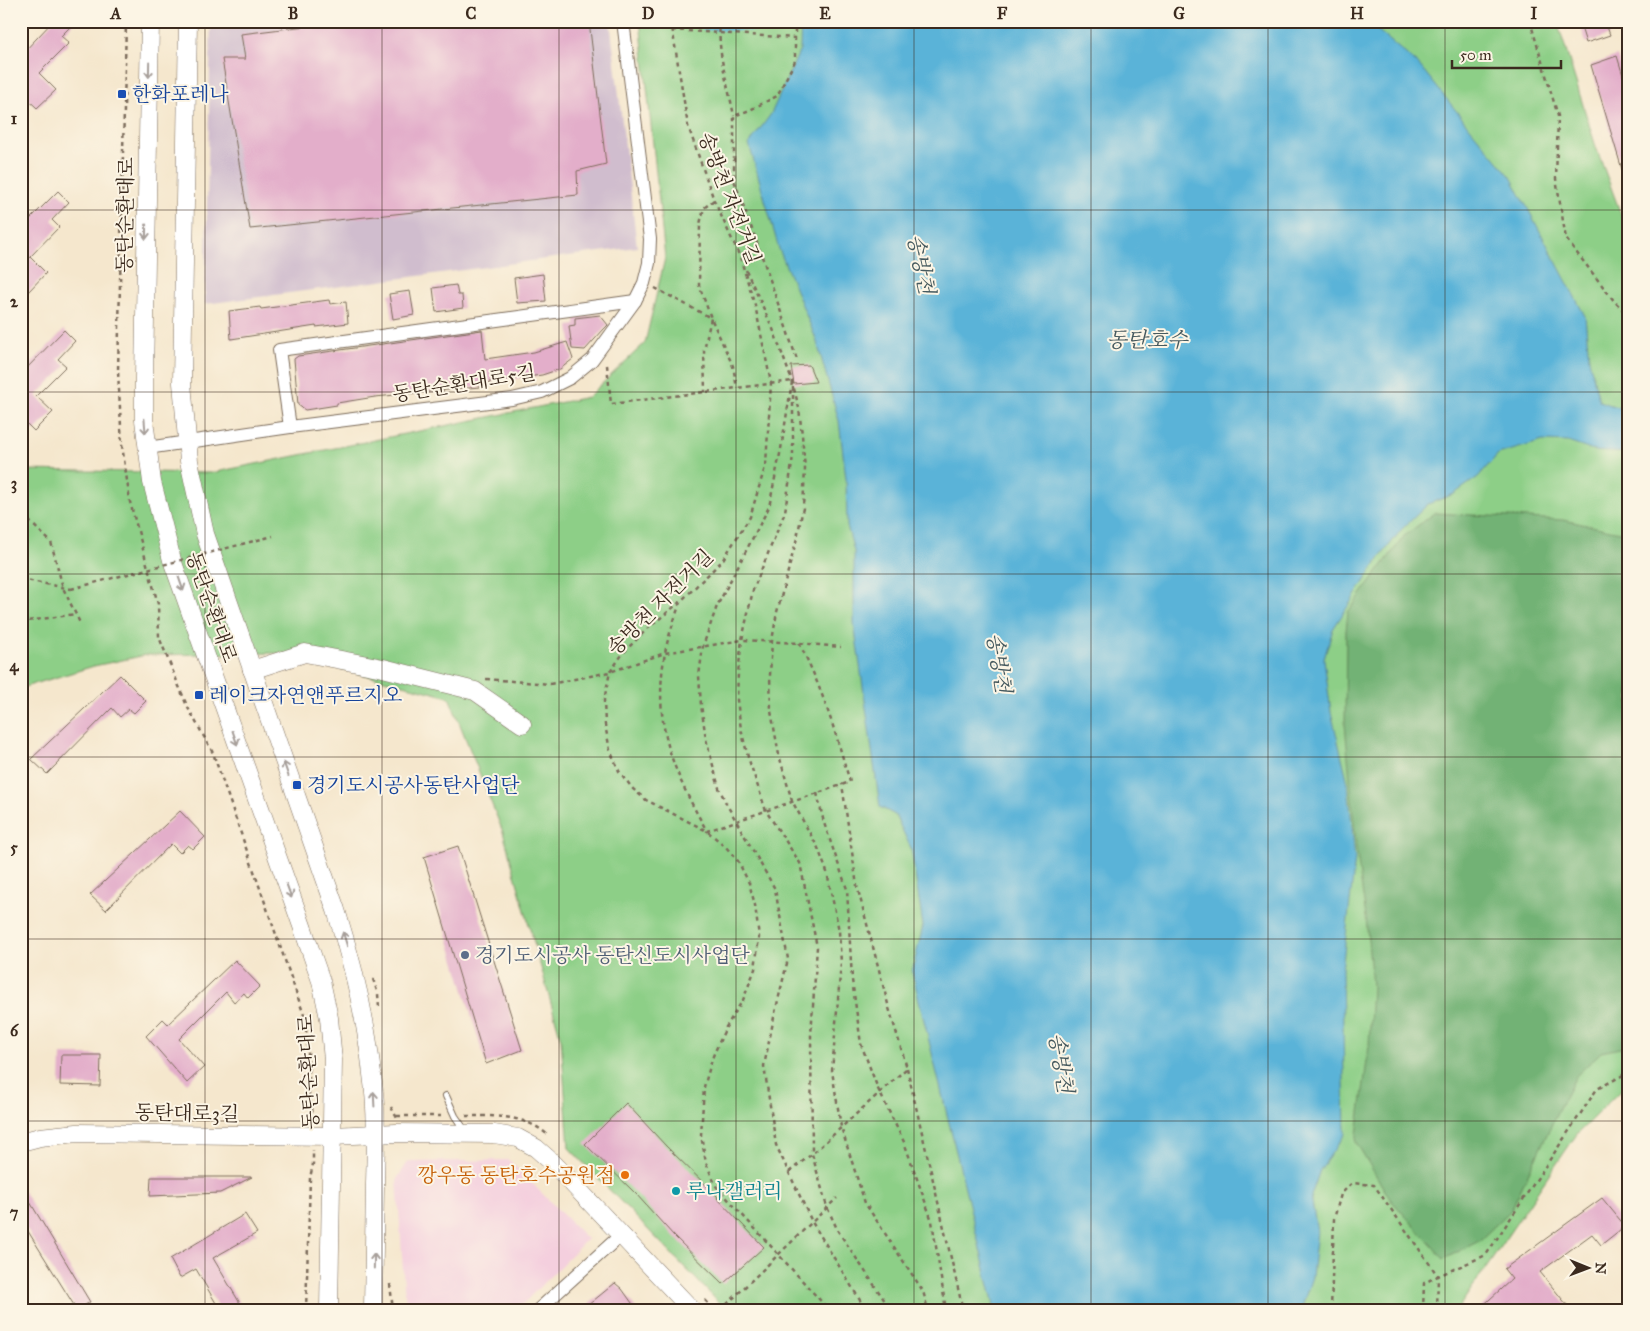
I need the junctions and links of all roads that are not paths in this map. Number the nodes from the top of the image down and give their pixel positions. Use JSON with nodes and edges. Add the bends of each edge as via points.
{"nodes":[{"id":1,"x":150,"y":21,"type":"edge"},
{"id":2,"x":188,"y":21,"type":"edge"},
{"id":3,"x":623,"y":21,"type":"edge"},
{"id":4,"x":636,"y":301,"type":"junction"},
{"id":5,"x":290,"y":427,"type":"junction"},
{"id":6,"x":187,"y":441,"type":"junction"},
{"id":7,"x":147,"y":448,"type":"junction"},
{"id":8,"x":252,"y":670,"type":"junction"},
{"id":9,"x":522,"y":724,"type":"dead end"},
{"id":10,"x":446,"y":1096,"type":"dead end"},
{"id":11,"x":466,"y":1133,"type":"junction"},
{"id":12,"x":376,"y":1134,"type":"junction"},
{"id":13,"x":332,"y":1136,"type":"junction"},
{"id":14,"x":21,"y":1142,"type":"edge"},
{"id":15,"x":622,"y":1234,"type":"junction"},
{"id":16,"x":329,"y":1310,"type":"edge"},
{"id":17,"x":373,"y":1310,"type":"edge"},
{"id":18,"x":538,"y":1310,"type":"edge"},
{"id":19,"x":692,"y":1310,"type":"edge"}],
"edges":[{"from":1,"to":7,"type":"main road","name":"동탄순환대로","one_way":true,"via":[[144,378]]},
{"from":2,"to":6,"type":"main road","name":"동탄순환대로","via":[[182,383]]},
{"from":3,"to":4,"type":"street","name":"동탄순환대로5길","via":[[650,239],[649,263]]},
{"from":4,"to":5,"type":"street","name":"동탄순환대로5길","via":[[592,360],[570,378],[542,392],[512,399]]},
{"from":4,"to":5,"type":"street","via":[[279,350]]},
{"from":5,"to":6,"type":"street","name":"동탄순환대로5길"},
{"from":6,"to":7,"type":"street","name":"동탄순환대로5길"},
{"from":6,"to":8,"type":"main road","name":"동탄순환대로","via":[[205,534]]},
{"from":7,"to":13,"type":"main road","name":"동탄순환대로","one_way":true,"via":[[152,482],[172,560],[321,981],[333,1060]]},
{"from":8,"to":9,"type":"main road","via":[[305,653],[383,668],[476,691]]},
{"from":12,"to":8,"type":"main road","name":"동탄순환대로","one_way":true,"via":[[366,1026],[350,953]]},
{"from":10,"to":11,"type":"lane"},
{"from":11,"to":12,"type":"main road","name":"동탄대로3길"},
{"from":11,"to":15,"type":"main road","name":"동탄대로3길","via":[[518,1138],[536,1148]]},
{"from":12,"to":13,"type":"main road","name":"동탄대로3길"},
{"from":17,"to":12,"type":"main road","name":"동탄순환대로","one_way":true},
{"from":13,"to":14,"type":"main road","name":"동탄대로3길","via":[[77,1134]]},
{"from":13,"to":16,"type":"main road","name":"동탄순환대로"},
{"from":15,"to":18,"type":"street"},
{"from":15,"to":19,"type":"main road","name":"동탄대로3길"}]}
